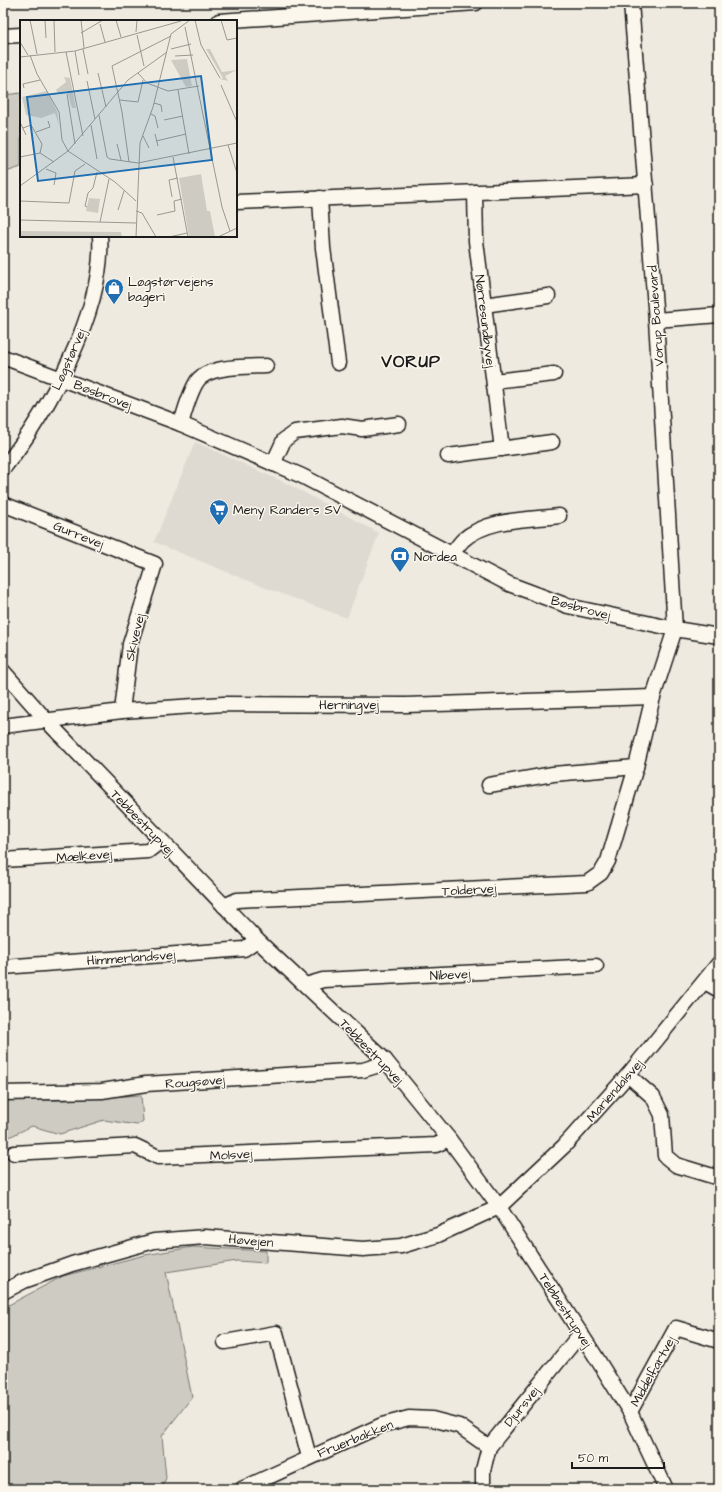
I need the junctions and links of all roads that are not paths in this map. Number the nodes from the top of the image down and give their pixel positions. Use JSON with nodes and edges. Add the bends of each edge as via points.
{"nodes":[{"id":1,"x":476,"y":3,"type":"edge"},
{"id":2,"x":631,"y":3,"type":"edge"},
{"id":3,"x":233,"y":20,"type":"edge"},
{"id":4,"x":20,"y":35,"type":"edge"},
{"id":5,"x":3,"y":36,"type":"edge"},
{"id":6,"x":646,"y":185,"type":"junction"},
{"id":7,"x":475,"y":192,"type":"junction"},
{"id":8,"x":320,"y":198,"type":"junction"},
{"id":9,"x":237,"y":202,"type":"edge"},
{"id":10,"x":100,"y":237,"type":"edge"},
{"id":11,"x":548,"y":296,"type":"dead end"},
{"id":12,"x":484,"y":305,"type":"junction"},
{"id":13,"x":719,"y":315,"type":"edge"},
{"id":14,"x":656,"y":320,"type":"junction"},
{"id":15,"x":3,"y":357,"type":"edge"},
{"id":16,"x":338,"y":363,"type":"dead end"},
{"id":17,"x":266,"y":366,"type":"dead end"},
{"id":18,"x":554,"y":374,"type":"dead end"},
{"id":19,"x":62,"y":379,"type":"junction"},
{"id":20,"x":494,"y":381,"type":"junction"},
{"id":21,"x":181,"y":424,"type":"junction"},
{"id":22,"x":400,"y":424,"type":"dead end"},
{"id":23,"x":552,"y":442,"type":"dead end"},
{"id":24,"x":502,"y":449,"type":"junction"},
{"id":25,"x":448,"y":456,"type":"dead end"},
{"id":26,"x":273,"y":464,"type":"junction"},
{"id":27,"x":3,"y":469,"type":"edge"},
{"id":28,"x":3,"y":504,"type":"edge"},
{"id":29,"x":559,"y":516,"type":"dead end"},
{"id":30,"x":452,"y":554,"type":"junction"},
{"id":31,"x":155,"y":564,"type":"joint"},
{"id":32,"x":675,"y":629,"type":"junction"},
{"id":33,"x":719,"y":636,"type":"edge"},
{"id":34,"x":3,"y":671,"type":"edge"},
{"id":35,"x":653,"y":697,"type":"junction"},
{"id":36,"x":122,"y":711,"type":"junction"},
{"id":37,"x":47,"y":721,"type":"junction"},
{"id":38,"x":3,"y":726,"type":"edge"},
{"id":39,"x":636,"y":767,"type":"junction"},
{"id":40,"x":489,"y":785,"type":"dead end"},
{"id":41,"x":161,"y":841,"type":"junction"},
{"id":42,"x":3,"y":860,"type":"edge"},
{"id":43,"x":224,"y":906,"type":"junction"},
{"id":44,"x":257,"y":940,"type":"junction"},
{"id":45,"x":719,"y":963,"type":"edge"},
{"id":46,"x":596,"y":966,"type":"dead end"},
{"id":47,"x":3,"y":967,"type":"edge"},
{"id":48,"x":705,"y":982,"type":"junction"},
{"id":49,"x":306,"y":985,"type":"junction"},
{"id":50,"x":719,"y":990,"type":"edge"},
{"id":51,"x":385,"y":1060,"type":"junction"},
{"id":52,"x":628,"y":1075,"type":"junction"},
{"id":53,"x":3,"y":1093,"type":"edge"},
{"id":54,"x":449,"y":1139,"type":"junction"},
{"id":55,"x":14,"y":1154,"type":"dead end"},
{"id":56,"x":719,"y":1178,"type":"edge"},
{"id":57,"x":499,"y":1207,"type":"junction"},
{"id":58,"x":3,"y":1292,"type":"edge"},
{"id":59,"x":581,"y":1333,"type":"junction"},
{"id":60,"x":719,"y":1341,"type":"edge"},
{"id":61,"x":225,"y":1342,"type":"dead end"},
{"id":62,"x":630,"y":1412,"type":"junction"},
{"id":63,"x":489,"y":1447,"type":"junction"},
{"id":64,"x":309,"y":1457,"type":"junction"},
{"id":65,"x":242,"y":1489,"type":"edge"},
{"id":66,"x":483,"y":1489,"type":"edge"},
{"id":67,"x":666,"y":1489,"type":"edge"}],
"edges":[{"from":1,"to":3,"type":"street"},
{"from":2,"to":6,"type":"street","name":"Vorup Boulevard"},
{"from":4,"to":5,"type":"street"},
{"from":6,"to":7,"type":"street"},
{"from":6,"to":14,"type":"street","name":"Vorup Boulevard"},
{"from":7,"to":8,"type":"street"},
{"from":7,"to":12,"type":"street","name":"Nørresundbyvej","via":[[476,241]]},
{"from":8,"to":9,"type":"street"},
{"from":8,"to":16,"type":"street","via":[[323,248]]},
{"from":10,"to":19,"type":"street","name":"Løgstørvej","via":[[93,296]]},
{"from":11,"to":12,"type":"street"},
{"from":12,"to":20,"type":"street","name":"Nørresundbyvej"},
{"from":13,"to":14,"type":"street"},
{"from":14,"to":32,"type":"street","name":"Vorup Boulevard"},
{"from":15,"to":19,"type":"street","name":"Bøsbrovej"},
{"from":17,"to":21,"type":"street","via":[[215,370],[203,374],[196,382]]},
{"from":18,"to":20,"type":"street"},
{"from":19,"to":21,"type":"street","name":"Bøsbrovej"},
{"from":19,"to":27,"type":"street","name":"Løgstørvej","via":[[20,448]]},
{"from":20,"to":24,"type":"street","name":"Nørresundbyvej"},
{"from":21,"to":26,"type":"street","name":"Bøsbrovej"},
{"from":22,"to":26,"type":"street","via":[[362,429],[342,426],[294,432],[284,440]]},
{"from":23,"to":24,"type":"street"},
{"from":24,"to":25,"type":"street"},
{"from":26,"to":30,"type":"street","name":"Bøsbrovej","via":[[302,476]]},
{"from":28,"to":31,"type":"street","name":"Gurrevej"},
{"from":29,"to":30,"type":"street","via":[[491,524],[463,540]]},
{"from":30,"to":32,"type":"street","name":"Bøsbrovej","via":[[508,584],[568,606]]},
{"from":31,"to":36,"type":"street","name":"Skivevej","via":[[130,644]]},
{"from":32,"to":33,"type":"street","name":"Bøsbrovej"},
{"from":32,"to":35,"type":"street","name":"Toldervej"},
{"from":34,"to":37,"type":"street","name":"Tebbestrupvej"},
{"from":35,"to":36,"type":"street","name":"Herningvej","via":[[406,705],[223,704]]},
{"from":35,"to":39,"type":"street","name":"Toldervej"},
{"from":36,"to":37,"type":"street","name":"Herningvej"},
{"from":37,"to":38,"type":"street","name":"Herningvej"},
{"from":37,"to":41,"type":"street","name":"Tebbestrupvej"},
{"from":39,"to":40,"type":"street","via":[[553,774]]},
{"from":39,"to":43,"type":"street","name":"Toldervej","via":[[608,861],[601,874],[587,883],[238,900]]},
{"from":41,"to":42,"type":"street","name":"Mælkevej","via":[[148,851]]},
{"from":41,"to":43,"type":"street","name":"Tebbestrupvej"},
{"from":43,"to":44,"type":"street","name":"Tebbestrupvej"},
{"from":44,"to":47,"type":"street","name":"Himmerlandsvej","via":[[244,949]]},
{"from":44,"to":49,"type":"street","name":"Tebbestrupvej"},
{"from":45,"to":48,"type":"street","name":"Mariendalsvej"},
{"from":46,"to":49,"type":"street","name":"Nibevej","via":[[322,980]]},
{"from":48,"to":50,"type":"street"},
{"from":48,"to":52,"type":"street","name":"Mariendalsvej"},
{"from":49,"to":51,"type":"street","name":"Tebbestrupvej"},
{"from":51,"to":53,"type":"street","name":"Rougsøvej","via":[[362,1070],[146,1084],[102,1092]]},
{"from":51,"to":54,"type":"street","name":"Tebbestrupvej"},
{"from":52,"to":56,"type":"street","via":[[653,1097],[662,1115],[665,1156],[676,1165]]},
{"from":52,"to":57,"type":"street","name":"Mariendalsvej","via":[[564,1146]]},
{"from":54,"to":55,"type":"street","name":"Molsvej","via":[[436,1145],[158,1157],[135,1146]]},
{"from":54,"to":57,"type":"street","name":"Tebbestrupvej"},
{"from":57,"to":58,"type":"street","name":"Høvejen","via":[[438,1235],[401,1246],[363,1249],[205,1237],[154,1241],[72,1264],[24,1281]]},
{"from":57,"to":59,"type":"street","name":"Tebbestrupvej"},
{"from":59,"to":62,"type":"street","name":"Tebbestrupvej"},
{"from":59,"to":63,"type":"street","name":"Djursvej"},
{"from":60,"to":62,"type":"street","name":"Middelfartvej","via":[[676,1328]]},
{"from":61,"to":64,"type":"street","name":"Fruerbakken","via":[[276,1333]]},
{"from":62,"to":67,"type":"street","name":"Tebbestrupvej"},
{"from":63,"to":64,"type":"street","name":"Fruerbakken","via":[[459,1426],[432,1419],[409,1418],[382,1425]]},
{"from":63,"to":66,"type":"street","name":"Djursvej","via":[[483,1470]]},
{"from":64,"to":65,"type":"street","name":"Fruerbakken"}]}
